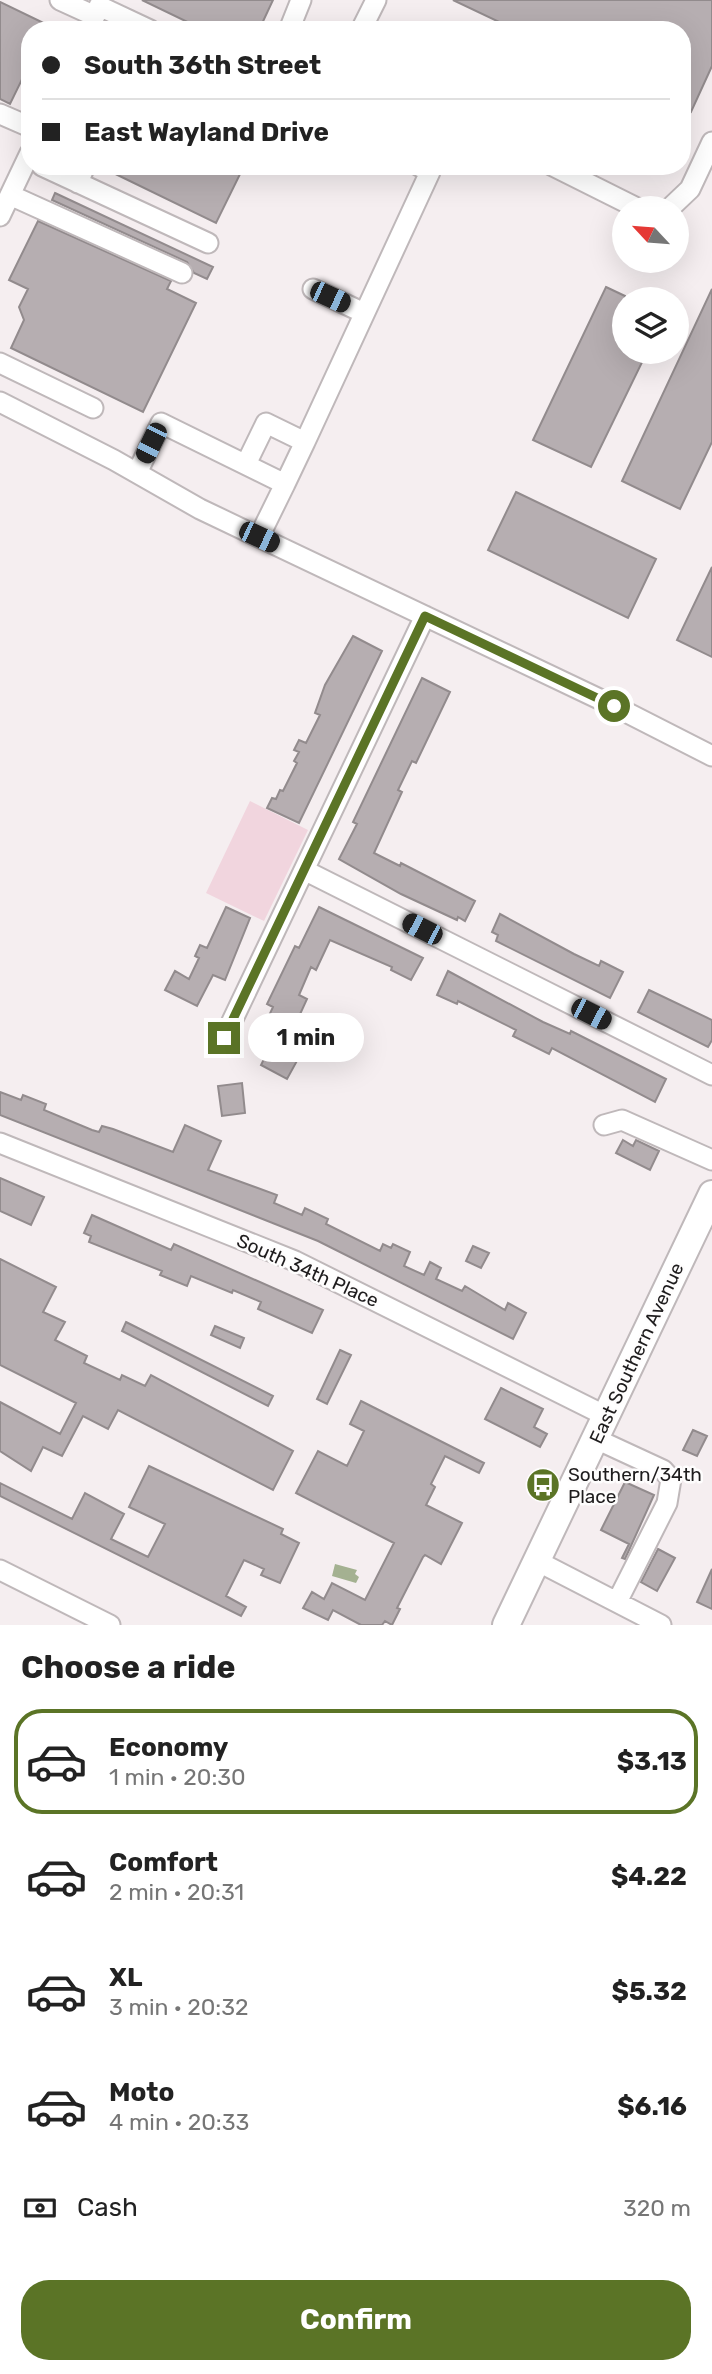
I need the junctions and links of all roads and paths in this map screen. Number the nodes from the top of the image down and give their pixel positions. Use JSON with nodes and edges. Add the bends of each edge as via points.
{"nodes":[{"id":1,"x":60,"y":0,"type":"edge"},
{"id":2,"x":301,"y":0,"type":"edge"},
{"id":3,"x":376,"y":0,"type":"edge"},
{"id":4,"x":96,"y":13,"type":"edge"},
{"id":5,"x":121,"y":21,"type":"edge"},
{"id":6,"x":293,"y":21,"type":"edge"},
{"id":7,"x":366,"y":21,"type":"edge"},
{"id":8,"x":0,"y":114,"type":"edge"},
{"id":9,"x":21,"y":123,"type":"edge"},
{"id":10,"x":712,"y":142,"type":"edge"},
{"id":11,"x":22,"y":175,"type":"edge"},
{"id":12,"x":82,"y":175,"type":"edge"},
{"id":13,"x":429,"y":175,"type":"edge"},
{"id":14,"x":571,"y":175,"type":"edge"},
{"id":15,"x":10,"y":194,"type":"junction"},
{"id":16,"x":613,"y":196,"type":"edge"},
{"id":17,"x":683,"y":196,"type":"edge"},
{"id":18,"x":0,"y":216,"type":"edge"},
{"id":19,"x":208,"y":243,"type":"dead end"},
{"id":20,"x":182,"y":273,"type":"dead end"},
{"id":21,"x":313,"y":289,"type":"dead end"},
{"id":22,"x":364,"y":313,"type":"junction"},
{"id":23,"x":0,"y":363,"type":"edge"},
{"id":24,"x":0,"y":402,"type":"edge"},
{"id":25,"x":93,"y":408,"type":"dead end"},
{"id":26,"x":305,"y":442,"type":"junction"},
{"id":27,"x":246,"y":464,"type":"junction"},
{"id":28,"x":137,"y":473,"type":"junction"},
{"id":29,"x":285,"y":484,"type":"junction"},
{"id":30,"x":259,"y":537,"type":"junction"},
{"id":31,"x":425,"y":616,"type":"junction"},
{"id":32,"x":712,"y":757,"type":"edge"},
{"id":33,"x":304,"y":870,"type":"junction"},
{"id":34,"x":224,"y":1038,"type":"dead end"},
{"id":35,"x":712,"y":1074,"type":"edge"},
{"id":36,"x":604,"y":1125,"type":"dead end"},
{"id":37,"x":0,"y":1143,"type":"edge"},
{"id":38,"x":712,"y":1160,"type":"edge"},
{"id":39,"x":712,"y":1194,"type":"edge"},
{"id":40,"x":601,"y":1427,"type":"junction"},
{"id":41,"x":537,"y":1561,"type":"junction"},
{"id":42,"x":0,"y":1570,"type":"edge"},
{"id":43,"x":617,"y":1602,"type":"junction"},
{"id":44,"x":110,"y":1625,"type":"edge"},
{"id":45,"x":506,"y":1625,"type":"edge"},
{"id":46,"x":661,"y":1625,"type":"edge"}],
"edges":[{"from":1,"to":4,"type":"street"},
{"from":2,"to":6,"type":"street"},
{"from":3,"to":7,"type":"street"},
{"from":4,"to":5,"type":"street"},
{"from":8,"to":9,"type":"street"},
{"from":10,"to":17,"type":"street"},
{"from":11,"to":15,"type":"street"},
{"from":12,"to":19,"type":"street"},
{"from":13,"to":22,"type":"street"},
{"from":14,"to":16,"type":"street"},
{"from":15,"to":18,"type":"street"},
{"from":15,"to":20,"type":"street"},
{"from":21,"to":22,"type":"street"},
{"from":22,"to":26,"type":"street"},
{"from":23,"to":25,"type":"street"},
{"from":24,"to":28,"type":"street"},
{"from":26,"to":27,"type":"street","via":[[266,423]]},
{"from":26,"to":29,"type":"street"},
{"from":27,"to":28,"type":"street","via":[[161,423]]},
{"from":27,"to":29,"type":"street"},
{"from":28,"to":30,"type":"street"},
{"from":29,"to":30,"type":"street"},
{"from":30,"to":31,"type":"street"},
{"from":31,"to":32,"type":"street"},
{"from":31,"to":33,"type":"street"},
{"from":33,"to":34,"type":"street"},
{"from":33,"to":35,"type":"street"},
{"from":36,"to":38,"type":"street","via":[[622,1120]]},
{"from":37,"to":40,"type":"street","name":"South 34th Place","via":[[295,1261]]},
{"from":39,"to":40,"type":"main road","name":"East Southern Avenue"},
{"from":40,"to":41,"type":"main road","name":"East Southern Avenue"},
{"from":40,"to":43,"type":"street","name":"South 34th Place","via":[[671,1479],[667,1503]]},
{"from":41,"to":43,"type":"street"},
{"from":41,"to":45,"type":"main road","name":"East Southern Avenue"},
{"from":42,"to":44,"type":"street"},
{"from":43,"to":46,"type":"street"}]}
